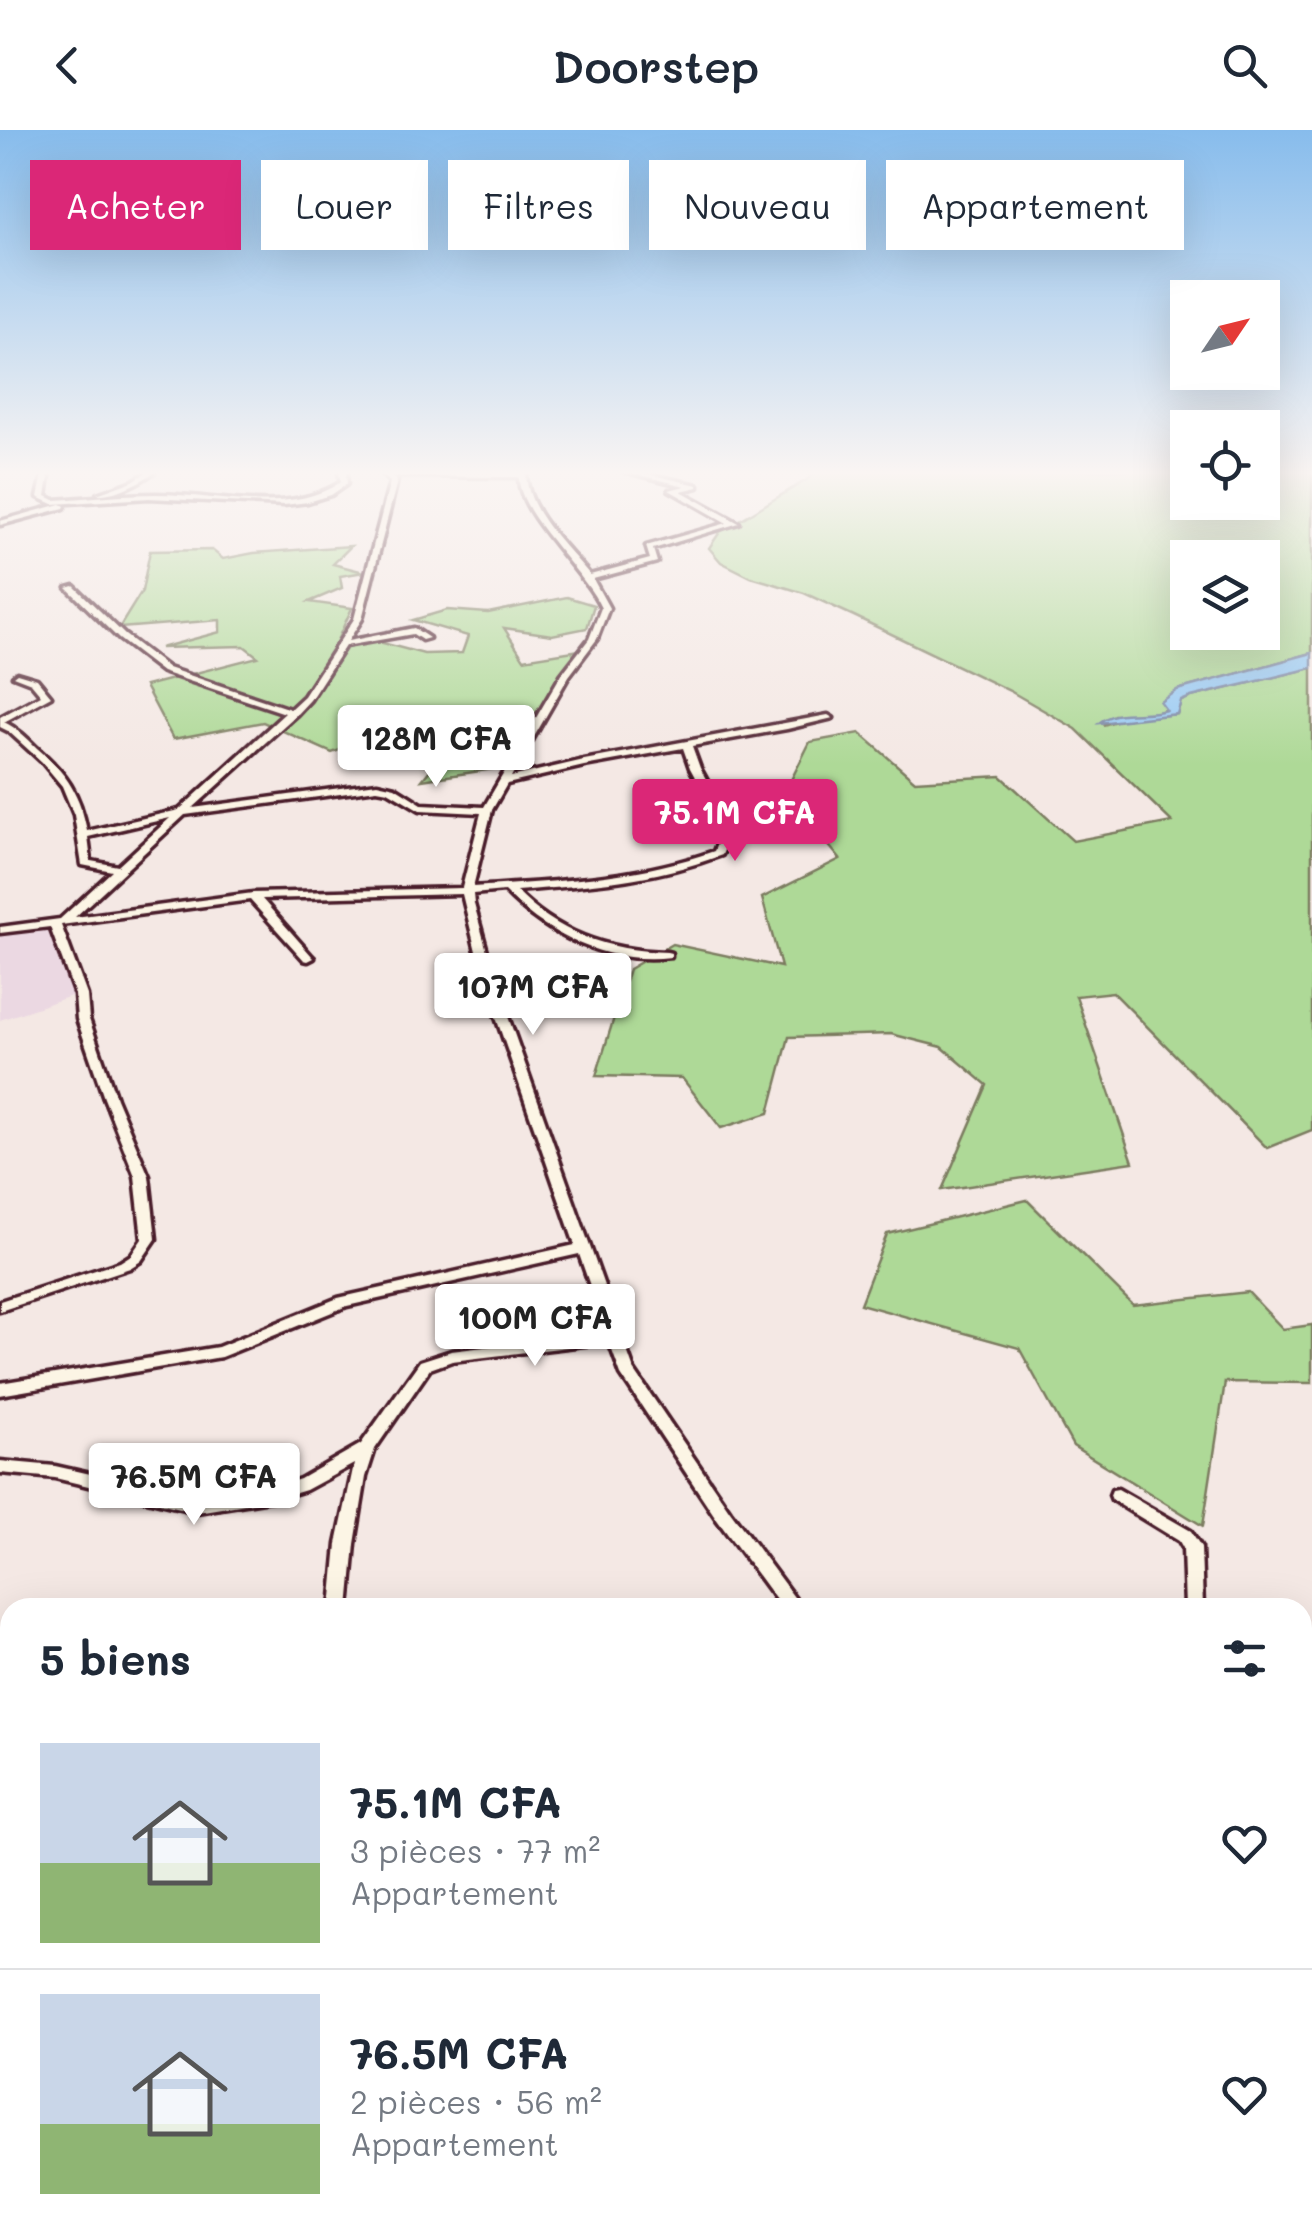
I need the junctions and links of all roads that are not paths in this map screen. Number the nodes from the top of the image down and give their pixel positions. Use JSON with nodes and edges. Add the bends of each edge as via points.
{"nodes":[{"id":1,"x":371,"y":568,"type":"edge"},
{"id":2,"x":580,"y":568,"type":"edge"},
{"id":3,"x":623,"y":568,"type":"edge"},
{"id":4,"x":587,"y":578,"type":"junction"},
{"id":5,"x":71,"y":588,"type":"dead end"},
{"id":6,"x":425,"y":638,"type":"dead end"},
{"id":7,"x":344,"y":644,"type":"junction"},
{"id":8,"x":17,"y":676,"type":"dead end"},
{"id":9,"x":293,"y":713,"type":"junction"},
{"id":10,"x":828,"y":718,"type":"dead end"},
{"id":11,"x":0,"y":722,"type":"edge"},
{"id":12,"x":687,"y":746,"type":"junction"},
{"id":13,"x":504,"y":782,"type":"junction"},
{"id":14,"x":487,"y":810,"type":"junction"},
{"id":15,"x":179,"y":813,"type":"junction"},
{"id":16,"x":84,"y":835,"type":"junction"},
{"id":17,"x":122,"y":870,"type":"junction"},
{"id":18,"x":507,"y":888,"type":"junction"},
{"id":19,"x":467,"y":892,"type":"junction"},
{"id":20,"x":253,"y":896,"type":"junction"},
{"id":21,"x":59,"y":922,"type":"junction"},
{"id":22,"x":0,"y":930,"type":"edge"},
{"id":23,"x":667,"y":955,"type":"dead end"},
{"id":24,"x":308,"y":958,"type":"dead end"},
{"id":25,"x":585,"y":1248,"type":"junction"},
{"id":26,"x":0,"y":1306,"type":"edge"},
{"id":27,"x":614,"y":1336,"type":"junction"},
{"id":28,"x":0,"y":1388,"type":"edge"},
{"id":29,"x":368,"y":1448,"type":"junction"},
{"id":30,"x":0,"y":1467,"type":"edge"},
{"id":31,"x":1118,"y":1495,"type":"dead end"},
{"id":32,"x":341,"y":1598,"type":"edge"},
{"id":33,"x":786,"y":1598,"type":"edge"},
{"id":34,"x":1194,"y":1598,"type":"edge"}],
"edges":[{"from":1,"to":7,"type":"street","via":[[366,599]]},
{"from":2,"to":4,"type":"street"},
{"from":3,"to":4,"type":"street"},
{"from":4,"to":13,"type":"street","via":[[603,600],[597,629]]},
{"from":5,"to":9,"type":"street","via":[[165,670]]},
{"from":6,"to":7,"type":"street","via":[[414,631]]},
{"from":7,"to":9,"type":"street"},
{"from":8,"to":11,"type":"street","via":[[34,681],[46,696]]},
{"from":9,"to":15,"type":"street"},
{"from":10,"to":12,"type":"street"},
{"from":11,"to":16,"type":"street","via":[[63,774]]},
{"from":12,"to":13,"type":"street","via":[[578,762]]},
{"from":12,"to":18,"type":"street","via":[[728,830],[718,853],[600,881]]},
{"from":13,"to":14,"type":"street"},
{"from":14,"to":15,"type":"street","via":[[420,807],[378,786]]},
{"from":14,"to":19,"type":"street"},
{"from":15,"to":16,"type":"street"},
{"from":15,"to":17,"type":"street"},
{"from":16,"to":17,"type":"street","via":[[87,865]]},
{"from":17,"to":21,"type":"street"},
{"from":18,"to":19,"type":"street"},
{"from":18,"to":23,"type":"street","via":[[524,908],[576,938],[634,956]]},
{"from":19,"to":20,"type":"street"},
{"from":19,"to":25,"type":"street","via":[[490,980]]},
{"from":20,"to":21,"type":"street"},
{"from":20,"to":24,"type":"street"},
{"from":21,"to":22,"type":"street"},
{"from":21,"to":26,"type":"street","via":[[83,1019],[142,1176],[149,1239],[125,1265]]},
{"from":25,"to":27,"type":"street"},
{"from":25,"to":28,"type":"street","via":[[343,1302],[222,1352]]},
{"from":27,"to":29,"type":"street","via":[[431,1361]]},
{"from":27,"to":33,"type":"street","via":[[661,1426]]},
{"from":29,"to":30,"type":"street","via":[[306,1484],[209,1504]]},
{"from":29,"to":32,"type":"street"},
{"from":31,"to":34,"type":"street","via":[[1185,1536],[1192,1548]]}]}
